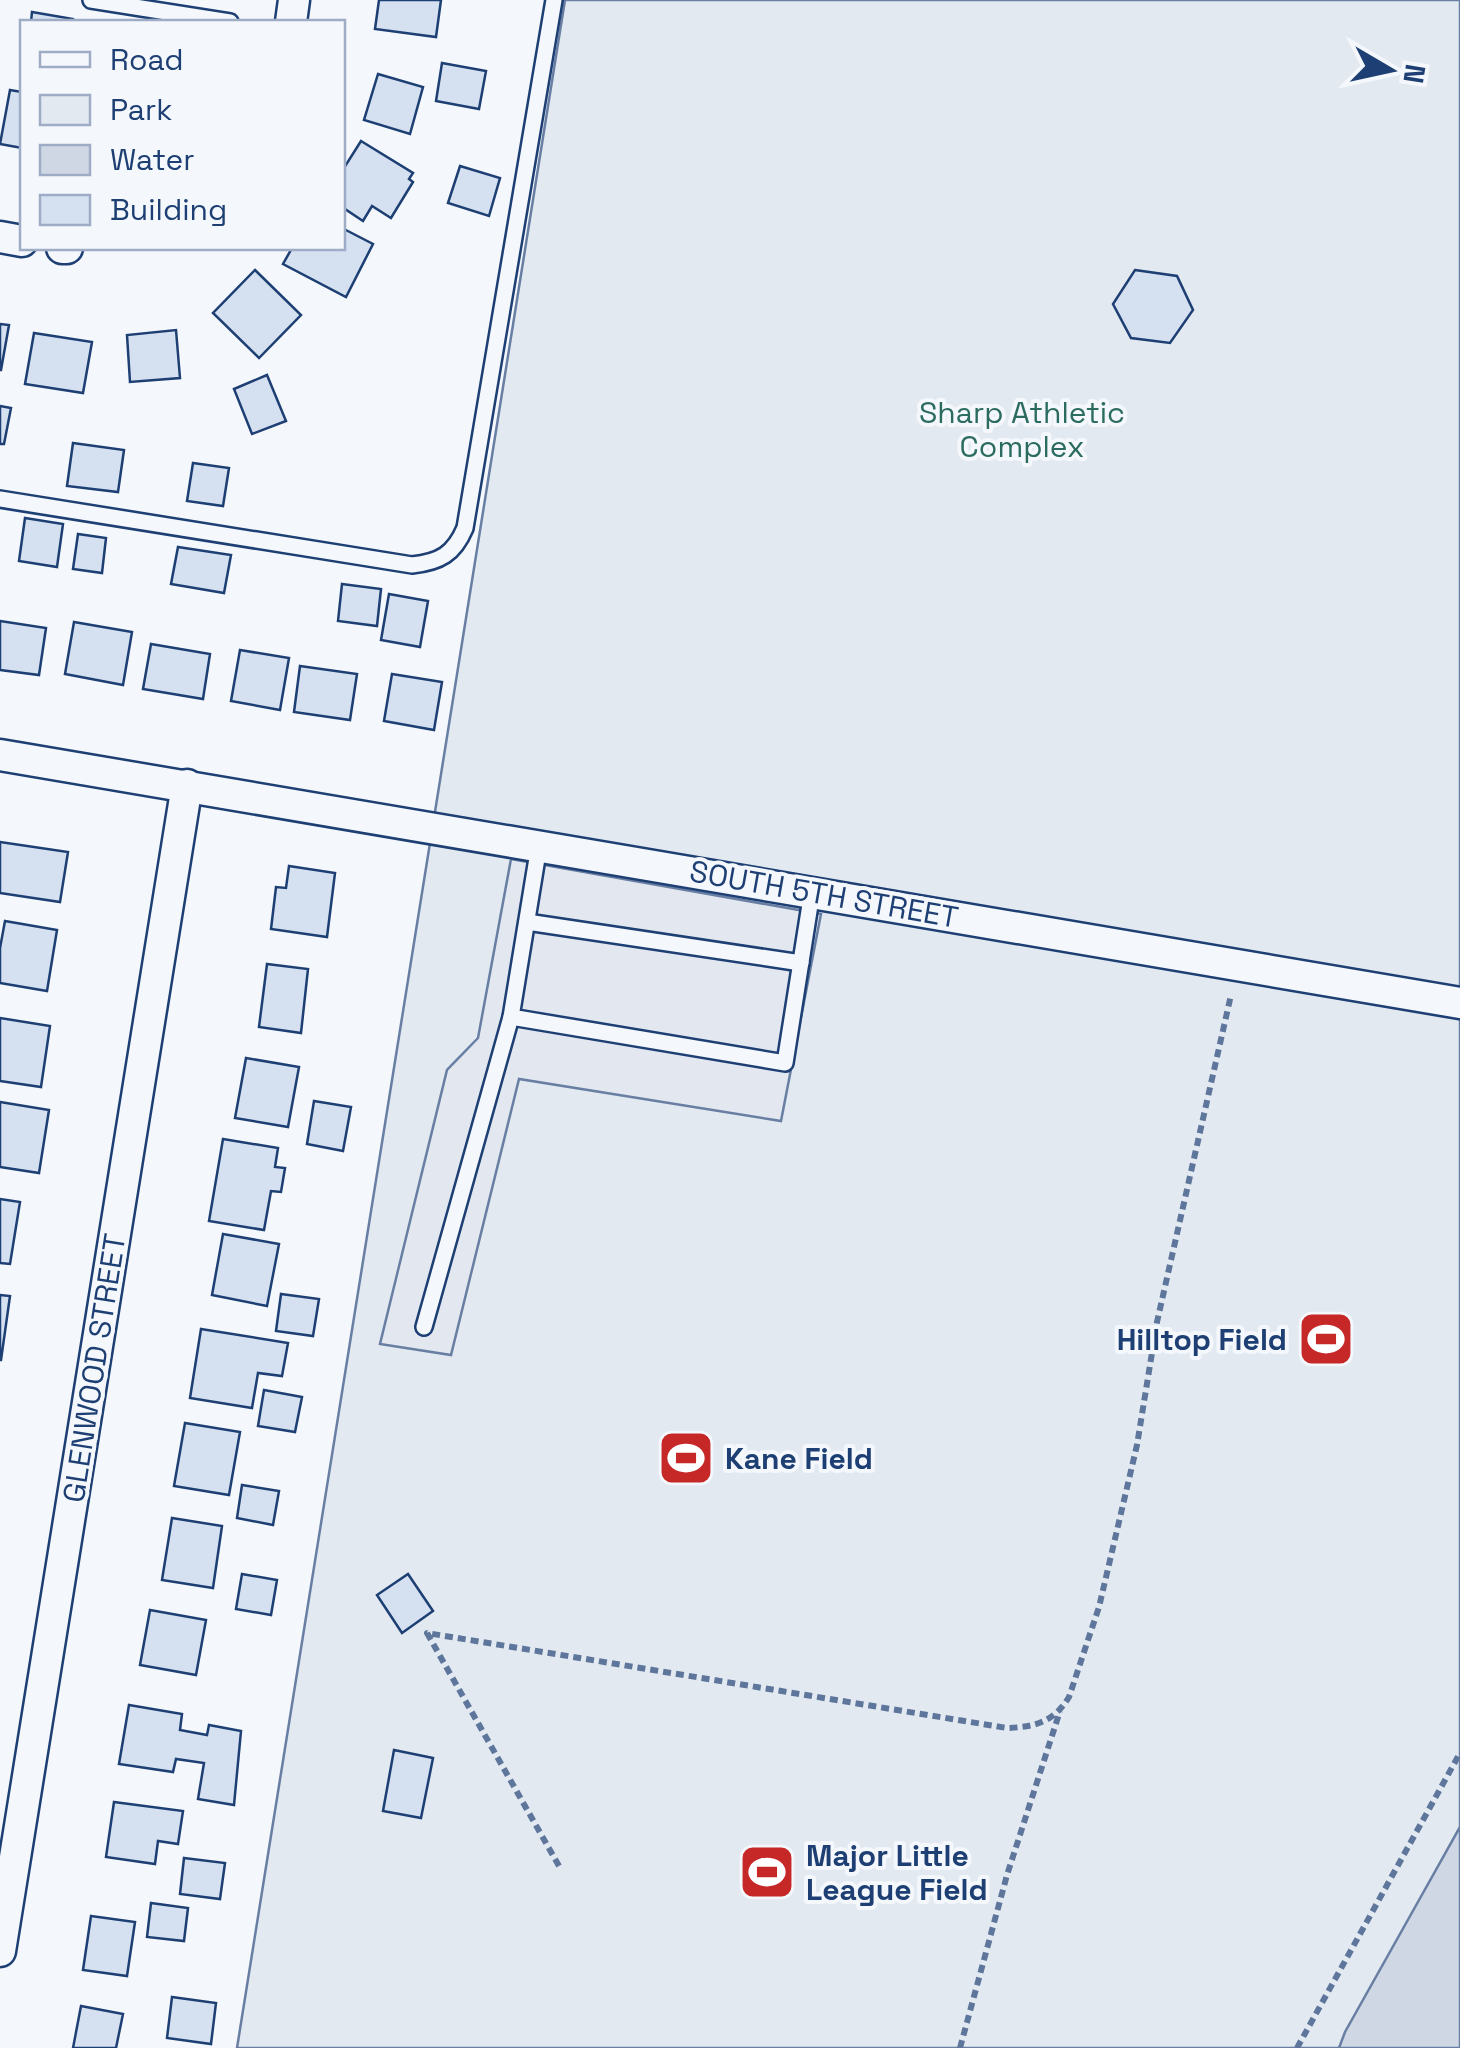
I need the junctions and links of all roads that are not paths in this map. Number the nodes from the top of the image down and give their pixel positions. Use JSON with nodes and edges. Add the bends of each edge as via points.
{"nodes":[{"id":1,"x":91,"y":0,"type":"edge"},
{"id":2,"x":554,"y":0,"type":"edge"},
{"id":3,"x":217,"y":20,"type":"edge"},
{"id":4,"x":0,"y":500,"type":"edge"},
{"id":5,"x":0,"y":755,"type":"edge"},
{"id":6,"x":187,"y":786,"type":"junction"},
{"id":7,"x":539,"y":846,"type":"junction"},
{"id":8,"x":812,"y":892,"type":"junction"},
{"id":9,"x":526,"y":922,"type":"junction"},
{"id":10,"x":800,"y":963,"type":"junction"},
{"id":11,"x":1460,"y":1002,"type":"edge"},
{"id":12,"x":512,"y":1018,"type":"junction"},
{"id":13,"x":424,"y":1327,"type":"dead end"},
{"id":14,"x":0,"y":1951,"type":"edge"}],
"edges":[{"from":1,"to":3,"type":"lane"},
{"from":2,"to":4,"type":"lane","via":[[465,528],[456,548],[435,562],[412,565]]},
{"from":5,"to":6,"type":"street","name":"SOUTH 5TH STREET"},
{"from":6,"to":7,"type":"street","name":"SOUTH 5TH STREET"},
{"from":6,"to":14,"type":"street","name":"GLENWOOD STREET"},
{"from":7,"to":8,"type":"street","name":"SOUTH 5TH STREET"},
{"from":7,"to":9,"type":"lane"},
{"from":8,"to":10,"type":"lane"},
{"from":8,"to":11,"type":"street","name":"SOUTH 5TH STREET"},
{"from":9,"to":10,"type":"lane"},
{"from":9,"to":12,"type":"lane"},
{"from":10,"to":12,"type":"lane","via":[[784,1064]]},
{"from":12,"to":13,"type":"lane"}]}
